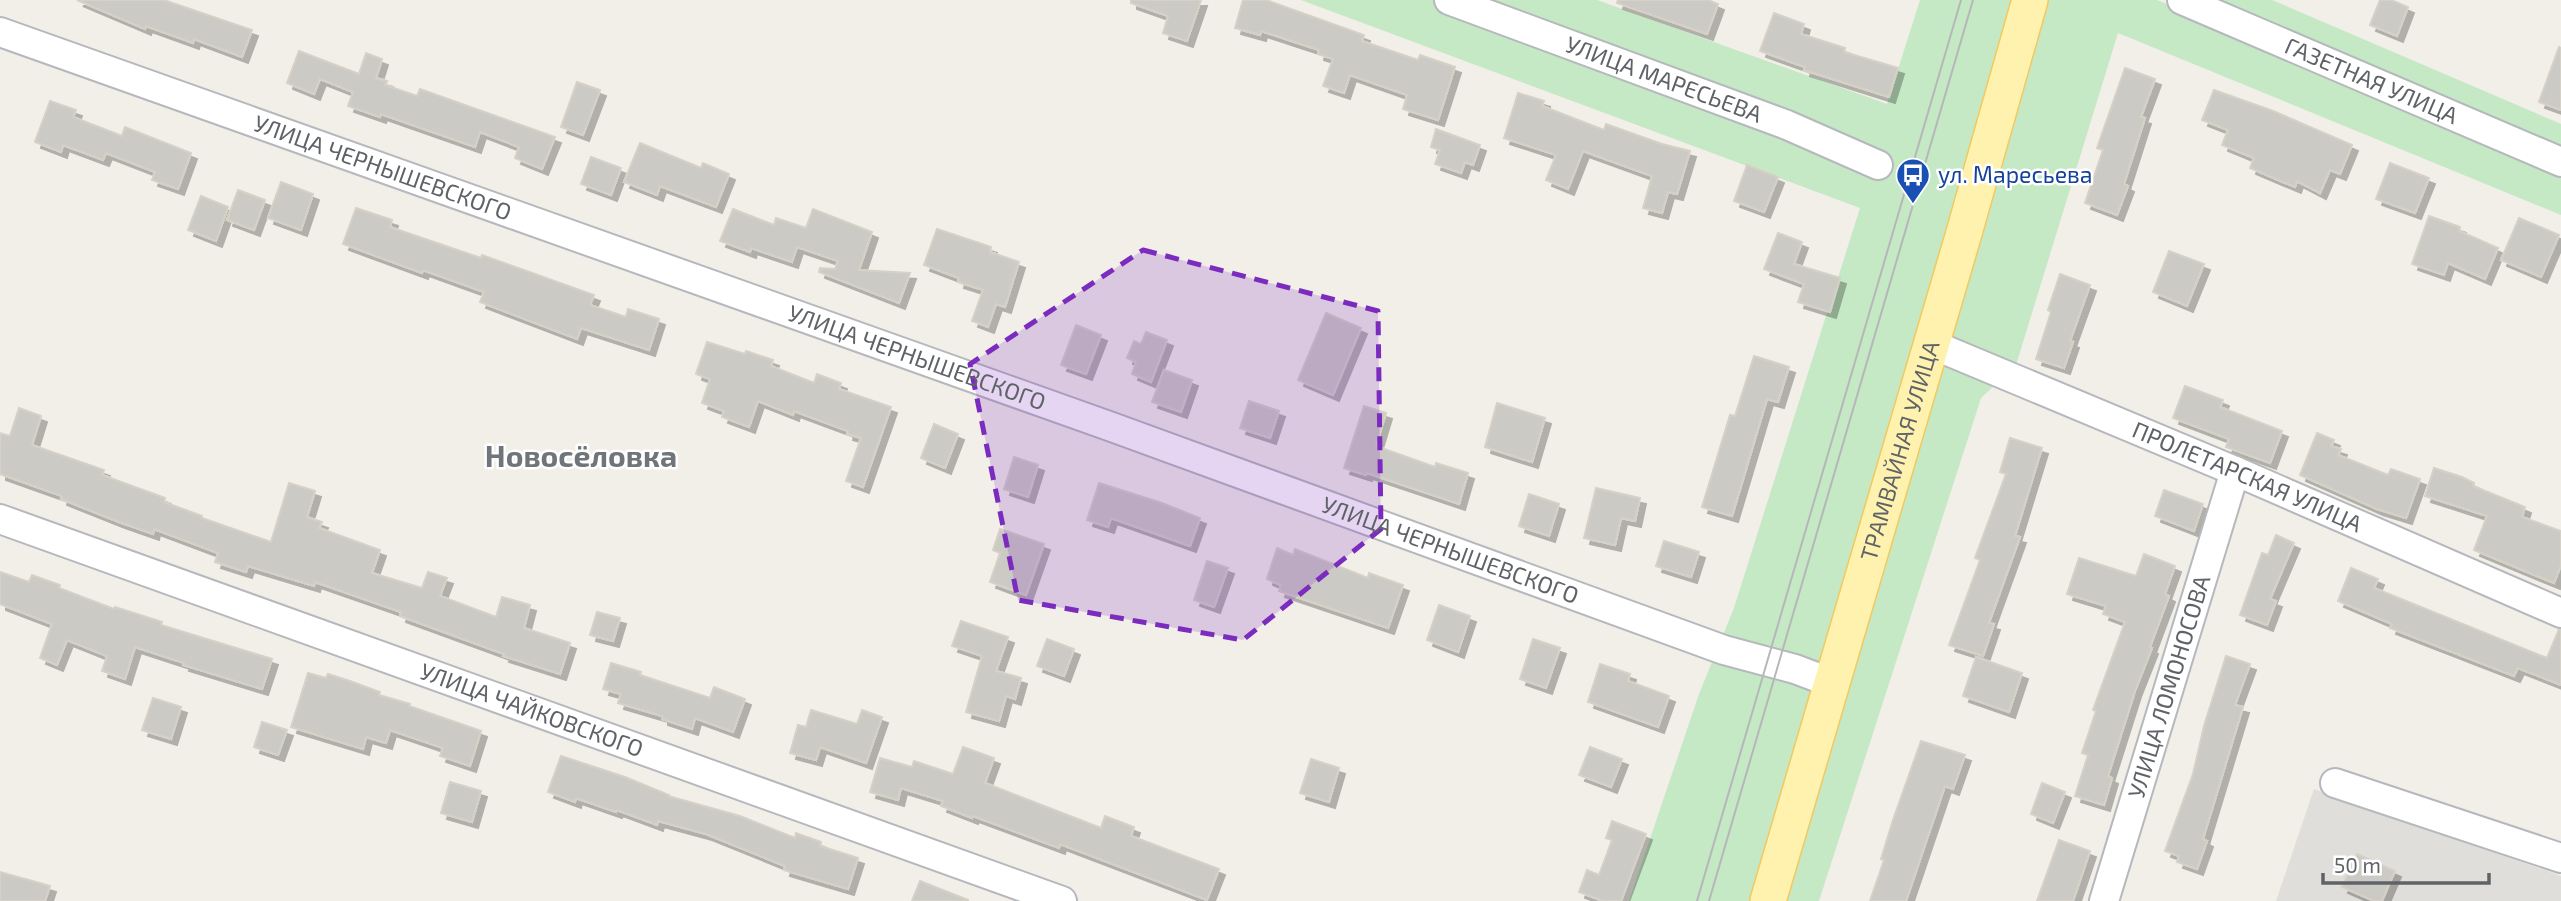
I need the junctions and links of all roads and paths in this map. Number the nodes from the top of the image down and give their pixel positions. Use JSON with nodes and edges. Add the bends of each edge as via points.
{"nodes":[{"id":1,"x":1448,"y":0,"type":"edge"},
{"id":2,"x":2029,"y":0,"type":"edge"},
{"id":3,"x":2182,"y":0,"type":"edge"},
{"id":4,"x":0,"y":32,"type":"edge"},
{"id":5,"x":2561,"y":162,"type":"edge"},
{"id":6,"x":1878,"y":165,"type":"dead end"},
{"id":7,"x":1931,"y":344,"type":"junction"},
{"id":8,"x":2235,"y":471,"type":"junction"},
{"id":9,"x":0,"y":519,"type":"edge"},
{"id":10,"x":2561,"y":613,"type":"edge"},
{"id":11,"x":1832,"y":682,"type":"junction"},
{"id":12,"x":2335,"y":783,"type":"dead end"},
{"id":13,"x":2561,"y":858,"type":"edge"},
{"id":14,"x":1062,"y":901,"type":"edge"},
{"id":15,"x":1768,"y":901,"type":"edge"},
{"id":16,"x":2104,"y":901,"type":"edge"}],
"edges":[{"from":1,"to":6,"type":"street","name":"УЛИЦА МАРЕСЬЕВА","via":[[1787,125]]},
{"from":2,"to":7,"type":"main road","name":"ТРАМВАЙНАЯ УЛИЦА"},
{"from":3,"to":5,"type":"street","name":"ГАЗЕТНАЯ УЛИЦА"},
{"from":4,"to":11,"type":"street","name":"УЛИЦА ЧЕРНЫШЕВСКОГО","via":[[1724,650]]},
{"from":7,"to":8,"type":"street","name":"ПРОЛЕТАРСКАЯ УЛИЦА"},
{"from":7,"to":11,"type":"main road","name":"ТРАМВАЙНАЯ УЛИЦА"},
{"from":8,"to":10,"type":"street","name":"ПРОЛЕТАРСКАЯ УЛИЦА"},
{"from":8,"to":16,"type":"street","name":"УЛИЦА ЛОМОНОСОВА"},
{"from":9,"to":14,"type":"street","name":"УЛИЦА ЧАЙКОВСКОГО"},
{"from":11,"to":15,"type":"main road","name":"ТРАМВАЙНАЯ УЛИЦА"},
{"from":12,"to":13,"type":"street"}]}
